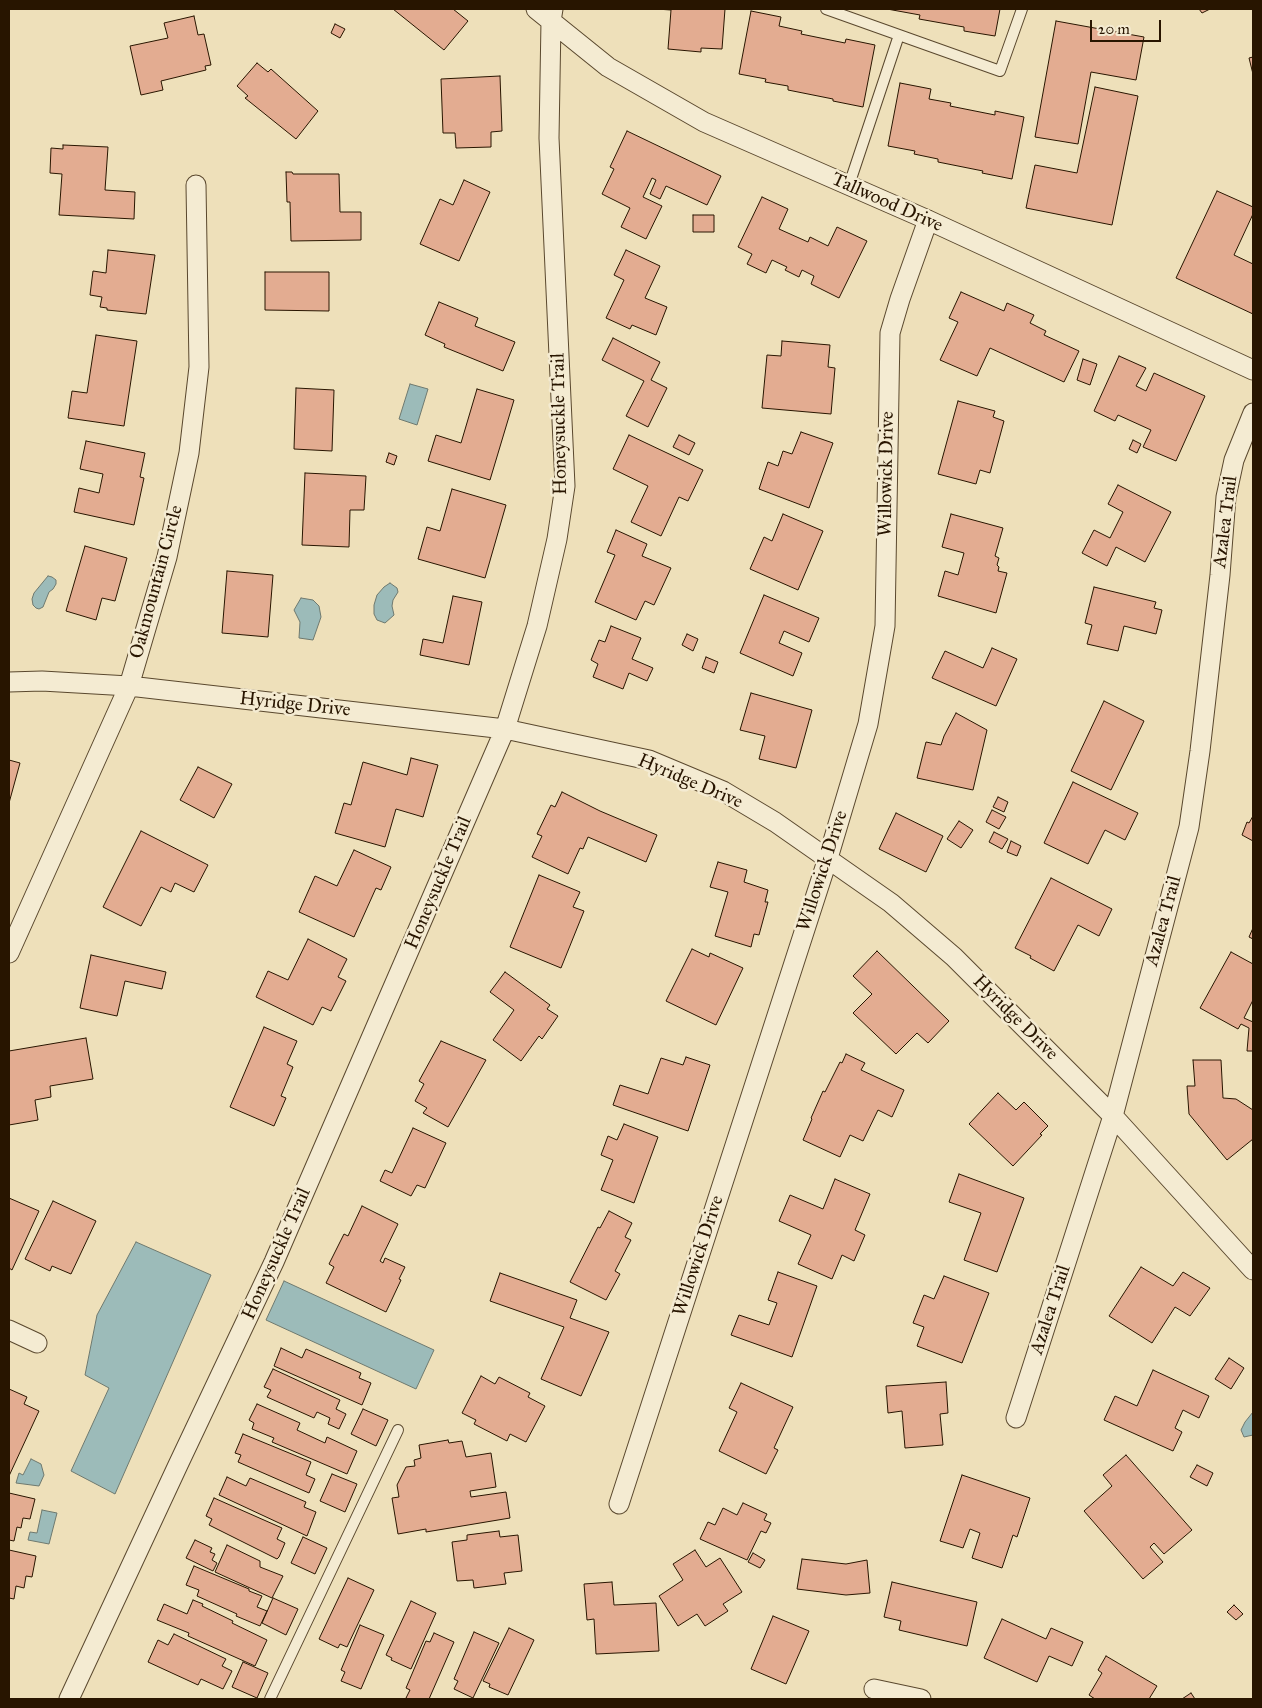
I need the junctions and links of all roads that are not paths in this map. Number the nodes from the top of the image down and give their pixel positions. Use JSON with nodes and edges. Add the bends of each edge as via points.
{"nodes":[{"id":1,"x":536,"y":9,"type":"edge"},
{"id":2,"x":826,"y":9,"type":"edge"},
{"id":3,"x":1022,"y":9,"type":"edge"},
{"id":4,"x":552,"y":15,"type":"edge"},
{"id":5,"x":900,"y":35,"type":"junction"},
{"id":6,"x":196,"y":185,"type":"dead end"},
{"id":7,"x":849,"y":185,"type":"junction"},
{"id":8,"x":928,"y":220,"type":"junction"},
{"id":9,"x":1253,"y":370,"type":"edge"},
{"id":10,"x":1253,"y":413,"type":"edge"},
{"id":11,"x":9,"y":682,"type":"edge"},
{"id":12,"x":129,"y":686,"type":"junction"},
{"id":13,"x":505,"y":729,"type":"junction"},
{"id":14,"x":828,"y":858,"type":"junction"},
{"id":15,"x":9,"y":953,"type":"edge"},
{"id":16,"x":1113,"y":1116,"type":"junction"},
{"id":17,"x":1253,"y":1270,"type":"edge"},
{"id":18,"x":9,"y":1330,"type":"edge"},
{"id":19,"x":38,"y":1343,"type":"dead end"},
{"id":20,"x":1016,"y":1418,"type":"dead end"},
{"id":21,"x":398,"y":1430,"type":"dead end"},
{"id":22,"x":619,"y":1504,"type":"dead end"},
{"id":23,"x":874,"y":1689,"type":"dead end"},
{"id":24,"x":69,"y":1699,"type":"edge"},
{"id":25,"x":270,"y":1699,"type":"edge"},
{"id":26,"x":921,"y":1699,"type":"edge"}],
"edges":[{"from":1,"to":4,"type":"street","name":"Tallwood Drive"},
{"from":2,"to":5,"type":"lane"},
{"from":3,"to":5,"type":"lane","via":[[1000,71]]},
{"from":4,"to":7,"type":"street","name":"Tallwood Drive","via":[[608,66],[704,122]]},
{"from":4,"to":13,"type":"street","name":"Honeysuckle Trail","via":[[549,138],[565,486],[557,539],[537,626]]},
{"from":5,"to":7,"type":"lane"},
{"from":6,"to":12,"type":"street","name":"Oakmountain Circle","via":[[199,367],[189,453],[167,557]]},
{"from":7,"to":8,"type":"street","name":"Tallwood Drive"},
{"from":8,"to":9,"type":"street","name":"Tallwood Drive"},
{"from":8,"to":14,"type":"street","name":"Willowick Drive","via":[[890,333],[884,626],[868,724]]},
{"from":10,"to":16,"type":"street","name":"Azalea Trail","via":[[1234,460],[1226,497],[1220,575],[1189,827]]},
{"from":11,"to":12,"type":"street","name":"Hyridge Drive"},
{"from":12,"to":13,"type":"street","name":"Hyridge Drive"},
{"from":12,"to":15,"type":"street","name":"Oakmountain Circle"},
{"from":13,"to":14,"type":"street","name":"Hyridge Drive","via":[[649,760],[723,791]]},
{"from":13,"to":24,"type":"street","name":"Honeysuckle Trail","via":[[274,1262]]},
{"from":14,"to":16,"type":"street","name":"Hyridge Drive","via":[[891,903],[954,957]]},
{"from":14,"to":22,"type":"street","name":"Willowick Drive"},
{"from":16,"to":17,"type":"street","name":"Hyridge Drive"},
{"from":16,"to":20,"type":"street","name":"Azalea Trail"},
{"from":18,"to":19,"type":"street"},
{"from":21,"to":25,"type":"lane"},
{"from":23,"to":26,"type":"street"}]}
